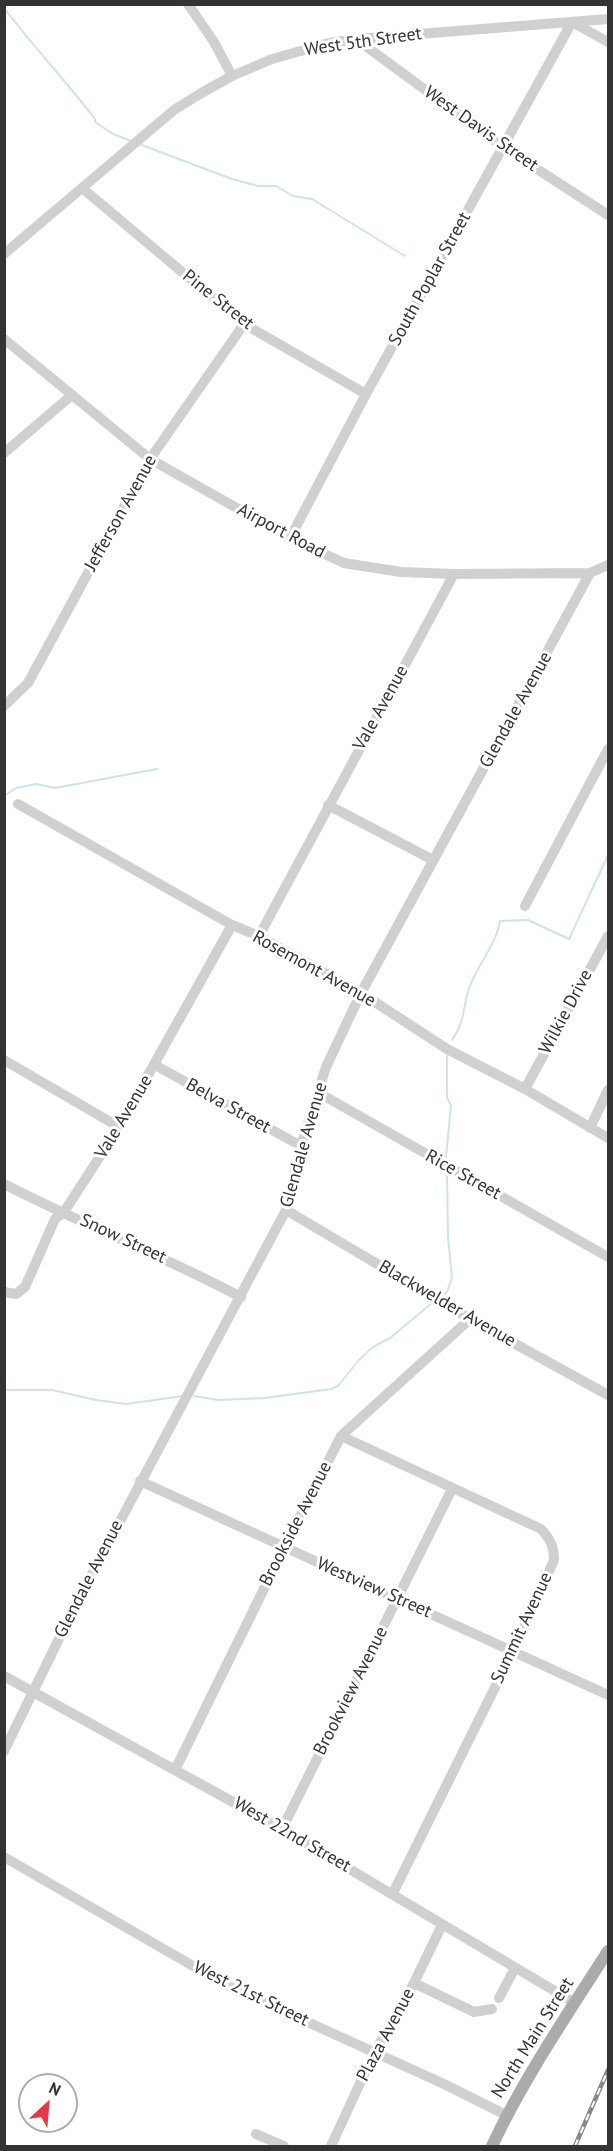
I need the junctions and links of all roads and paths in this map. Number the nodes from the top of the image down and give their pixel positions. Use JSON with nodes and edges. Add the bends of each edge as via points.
{"nodes":[{"id":1,"x":188,"y":4,"type":"edge"},
{"id":2,"x":609,"y":19,"type":"edge"},
{"id":3,"x":572,"y":22,"type":"junction"},
{"id":4,"x":356,"y":39,"type":"junction"},
{"id":5,"x":609,"y":42,"type":"edge"},
{"id":6,"x":232,"y":76,"type":"junction"},
{"id":7,"x":504,"y":147,"type":"junction"},
{"id":8,"x":82,"y":188,"type":"junction"},
{"id":9,"x":609,"y":215,"type":"edge"},
{"id":10,"x":4,"y":254,"type":"edge"},
{"id":11,"x":244,"y":324,"type":"junction"},
{"id":12,"x":4,"y":339,"type":"edge"},
{"id":13,"x":366,"y":394,"type":"junction"},
{"id":14,"x":72,"y":395,"type":"junction"},
{"id":15,"x":4,"y":453,"type":"edge"},
{"id":16,"x":150,"y":459,"type":"junction"},
{"id":17,"x":290,"y":537,"type":"junction"},
{"id":18,"x":609,"y":565,"type":"edge"},
{"id":19,"x":590,"y":573,"type":"junction"},
{"id":20,"x":454,"y":574,"type":"junction"},
{"id":21,"x":4,"y":706,"type":"edge"},
{"id":22,"x":609,"y":749,"type":"edge"},
{"id":23,"x":18,"y":804,"type":"dead end"},
{"id":24,"x":328,"y":805,"type":"junction"},
{"id":25,"x":434,"y":860,"type":"junction"},
{"id":26,"x":525,"y":906,"type":"dead end"},
{"id":27,"x":232,"y":925,"type":"junction"},
{"id":28,"x":259,"y":936,"type":"junction"},
{"id":29,"x":609,"y":936,"type":"edge"},
{"id":30,"x":361,"y":993,"type":"junction"},
{"id":31,"x":4,"y":1060,"type":"edge"},
{"id":32,"x":155,"y":1065,"type":"junction"},
{"id":33,"x":525,"y":1089,"type":"junction"},
{"id":34,"x":609,"y":1090,"type":"edge"},
{"id":35,"x":319,"y":1093,"type":"junction"},
{"id":36,"x":119,"y":1127,"type":"junction"},
{"id":37,"x":590,"y":1128,"type":"junction"},
{"id":38,"x":609,"y":1138,"type":"edge"},
{"id":39,"x":301,"y":1146,"type":"junction"},
{"id":40,"x":4,"y":1184,"type":"edge"},
{"id":41,"x":286,"y":1210,"type":"junction"},
{"id":42,"x":64,"y":1212,"type":"junction"},
{"id":43,"x":609,"y":1257,"type":"edge"},
{"id":44,"x":4,"y":1292,"type":"edge"},
{"id":45,"x":241,"y":1297,"type":"junction"},
{"id":46,"x":470,"y":1319,"type":"junction"},
{"id":47,"x":609,"y":1395,"type":"edge"},
{"id":48,"x":341,"y":1436,"type":"junction"},
{"id":49,"x":140,"y":1481,"type":"junction"},
{"id":50,"x":452,"y":1489,"type":"junction"},
{"id":51,"x":284,"y":1548,"type":"junction"},
{"id":52,"x":398,"y":1599,"type":"junction"},
{"id":53,"x":513,"y":1651,"type":"junction"},
{"id":54,"x":4,"y":1676,"type":"edge"},
{"id":55,"x":34,"y":1693,"type":"junction"},
{"id":56,"x":609,"y":1695,"type":"edge"},
{"id":57,"x":4,"y":1751,"type":"edge"},
{"id":58,"x":175,"y":1770,"type":"junction"},
{"id":59,"x":282,"y":1829,"type":"junction"},
{"id":60,"x":4,"y":1857,"type":"edge"},
{"id":61,"x":393,"y":1893,"type":"junction"},
{"id":62,"x":442,"y":1924,"type":"junction"},
{"id":63,"x":608,"y":1952,"type":"edge"},
{"id":64,"x":516,"y":1968,"type":"junction"},
{"id":65,"x":414,"y":1983,"type":"junction"},
{"id":66,"x":499,"y":1998,"type":"dead end"},
{"id":67,"x":575,"y":2003,"type":"junction"},
{"id":68,"x":492,"y":2009,"type":"dead end"},
{"id":69,"x":374,"y":2053,"type":"junction"},
{"id":70,"x":506,"y":2115,"type":"junction"},
{"id":71,"x":256,"y":2134,"type":"dead end"},
{"id":72,"x":284,"y":2146,"type":"edge"},
{"id":73,"x":331,"y":2146,"type":"edge"},
{"id":74,"x":492,"y":2146,"type":"edge"}],
"edges":[{"from":1,"to":6,"type":"street"},
{"from":2,"to":3,"type":"street","name":"West 5th Street"},
{"from":3,"to":4,"type":"street","name":"West 5th Street"},
{"from":3,"to":5,"type":"street"},
{"from":3,"to":7,"type":"street","name":"South Poplar Street"},
{"from":4,"to":6,"type":"street","name":"West 5th Street","via":[[302,49]]},
{"from":4,"to":7,"type":"street","name":"West Davis Street"},
{"from":6,"to":8,"type":"street","name":"West 5th Street","via":[[174,110]]},
{"from":7,"to":9,"type":"street","name":"West Davis Street"},
{"from":7,"to":13,"type":"street","name":"South Poplar Street"},
{"from":8,"to":10,"type":"street","name":"West 5th Street"},
{"from":8,"to":11,"type":"street","name":"Pine Street"},
{"from":11,"to":13,"type":"street","name":"Pine Street"},
{"from":11,"to":16,"type":"street","name":"Jefferson Avenue"},
{"from":12,"to":14,"type":"street","name":"Airport Road"},
{"from":13,"to":17,"type":"street","name":"South Poplar Street"},
{"from":14,"to":15,"type":"street"},
{"from":14,"to":16,"type":"street","name":"Airport Road"},
{"from":16,"to":17,"type":"street","name":"Airport Road"},
{"from":16,"to":21,"type":"street","name":"Jefferson Avenue","via":[[27,683]]},
{"from":17,"to":20,"type":"street","name":"Airport Road","via":[[344,563],[400,572]]},
{"from":18,"to":19,"type":"street","name":"Airport Road"},
{"from":19,"to":20,"type":"street","name":"Airport Road"},
{"from":19,"to":25,"type":"street","name":"Glendale Avenue"},
{"from":20,"to":24,"type":"street","name":"Vale Avenue"},
{"from":22,"to":26,"type":"street"},
{"from":23,"to":27,"type":"street","name":"Rosemont Avenue"},
{"from":24,"to":25,"type":"street"},
{"from":24,"to":28,"type":"street","name":"Vale Avenue"},
{"from":25,"to":30,"type":"street","name":"Glendale Avenue"},
{"from":27,"to":28,"type":"street","name":"Rosemont Avenue"},
{"from":27,"to":32,"type":"street","name":"Vale Avenue"},
{"from":28,"to":30,"type":"street","name":"Rosemont Avenue"},
{"from":29,"to":33,"type":"street","name":"Wilkie Drive"},
{"from":30,"to":33,"type":"street","name":"Rosemont Avenue","via":[[447,1049]]},
{"from":30,"to":35,"type":"street","name":"Glendale Avenue","via":[[326,1067]]},
{"from":31,"to":36,"type":"street"},
{"from":32,"to":36,"type":"street","name":"Vale Avenue"},
{"from":32,"to":39,"type":"street","name":"Belva Street"},
{"from":33,"to":37,"type":"street","name":"Rosemont Avenue"},
{"from":34,"to":37,"type":"street"},
{"from":35,"to":39,"type":"street","name":"Glendale Avenue"},
{"from":35,"to":43,"type":"street","name":"Rice Street"},
{"from":36,"to":42,"type":"street","name":"Vale Avenue"},
{"from":37,"to":38,"type":"street","name":"Rosemont Avenue"},
{"from":39,"to":41,"type":"street","name":"Glendale Avenue"},
{"from":40,"to":42,"type":"street","name":"Snow Street"},
{"from":41,"to":45,"type":"street","name":"Glendale Avenue"},
{"from":41,"to":46,"type":"street","name":"Blackwelder Avenue"},
{"from":42,"to":44,"type":"street","name":"Vale Avenue","via":[[55,1219],[24,1287],[16,1294]]},
{"from":42,"to":45,"type":"street","name":"Snow Street"},
{"from":45,"to":49,"type":"street","name":"Glendale Avenue"},
{"from":46,"to":47,"type":"street","name":"Blackwelder Avenue"},
{"from":46,"to":48,"type":"street","name":"Brookside Avenue"},
{"from":48,"to":50,"type":"street","name":"Summit Avenue"},
{"from":48,"to":51,"type":"street","name":"Brookside Avenue"},
{"from":49,"to":51,"type":"street","name":"Westview Street"},
{"from":49,"to":55,"type":"street","name":"Glendale Avenue","via":[[76,1602]]},
{"from":50,"to":52,"type":"street","name":"Brookview Avenue"},
{"from":50,"to":53,"type":"street","name":"Summit Avenue","via":[[541,1529],[554,1549],[554,1560]]},
{"from":51,"to":52,"type":"street","name":"Westview Street"},
{"from":51,"to":58,"type":"street","name":"Brookside Avenue"},
{"from":52,"to":53,"type":"street","name":"Westview Street"},
{"from":52,"to":59,"type":"street","name":"Brookview Avenue"},
{"from":53,"to":56,"type":"street","name":"Westview Street"},
{"from":53,"to":61,"type":"street","name":"Summit Avenue"},
{"from":54,"to":55,"type":"street","name":"West 22nd Street"},
{"from":55,"to":57,"type":"street","name":"Glendale Avenue"},
{"from":55,"to":58,"type":"street","name":"West 22nd Street"},
{"from":58,"to":59,"type":"street","name":"West 22nd Street"},
{"from":59,"to":61,"type":"street","name":"West 22nd Street"},
{"from":60,"to":69,"type":"street","name":"West 21st Street","via":[[226,1985]]},
{"from":61,"to":62,"type":"street","name":"West 22nd Street"},
{"from":62,"to":64,"type":"street","name":"West 22nd Street"},
{"from":62,"to":65,"type":"street","name":"Plaza Avenue"},
{"from":63,"to":67,"type":"main road","name":"North Main Street"},
{"from":64,"to":66,"type":"street"},
{"from":64,"to":67,"type":"street","name":"West 22nd Street"},
{"from":65,"to":68,"type":"street","via":[[474,2012]]},
{"from":65,"to":69,"type":"street","name":"Plaza Avenue"},
{"from":67,"to":70,"type":"main road","name":"North Main Street"},
{"from":69,"to":70,"type":"street","name":"West 21st Street"},
{"from":69,"to":73,"type":"street","name":"Plaza Avenue"},
{"from":70,"to":74,"type":"main road","name":"North Main Street"},
{"from":71,"to":72,"type":"street"}]}
